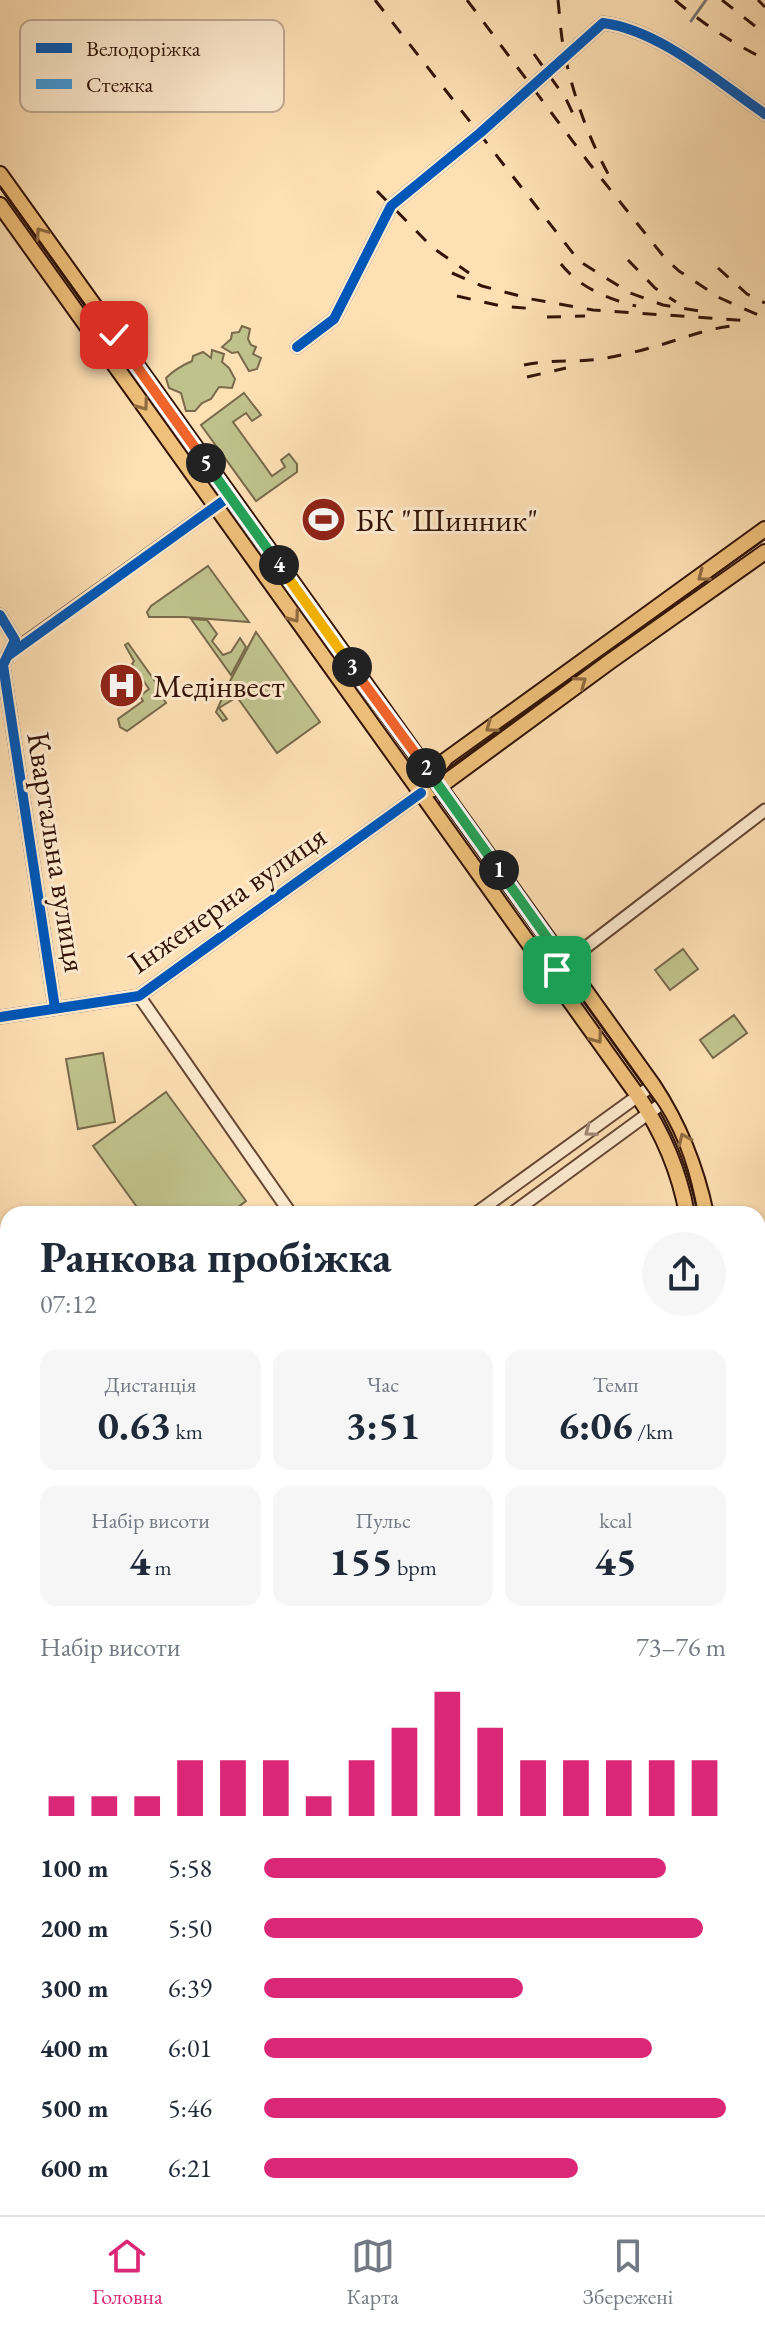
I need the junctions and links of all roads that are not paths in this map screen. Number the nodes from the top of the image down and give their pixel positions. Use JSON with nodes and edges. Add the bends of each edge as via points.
{"nodes":[{"id":1,"x":765,"y":114,"type":"edge"},
{"id":2,"x":0,"y":174,"type":"edge"},
{"id":3,"x":0,"y":205,"type":"edge"},
{"id":4,"x":62,"y":262,"type":"junction"},
{"id":5,"x":48,"y":272,"type":"junction"},
{"id":6,"x":297,"y":347,"type":"dead end"},
{"id":7,"x":183,"y":432,"type":"junction"},
{"id":8,"x":170,"y":442,"type":"junction"},
{"id":9,"x":230,"y":496,"type":"junction"},
{"id":10,"x":215,"y":506,"type":"junction"},
{"id":11,"x":765,"y":529,"type":"edge"},
{"id":12,"x":765,"y":552,"type":"edge"},
{"id":13,"x":0,"y":615,"type":"edge"},
{"id":14,"x":4,"y":655,"type":"edge"},
{"id":15,"x":349,"y":661,"type":"junction"},
{"id":16,"x":334,"y":672,"type":"junction"},
{"id":17,"x":519,"y":707,"type":"junction"},
{"id":18,"x":529,"y":720,"type":"junction"},
{"id":19,"x":430,"y":774,"type":"junction"},
{"id":20,"x":439,"y":787,"type":"junction"},
{"id":21,"x":421,"y":793,"type":"junction"},
{"id":22,"x":765,"y":810,"type":"edge"},
{"id":23,"x":565,"y":963,"type":"junction"},
{"id":24,"x":551,"y":974,"type":"junction"},
{"id":25,"x":139,"y":996,"type":"junction"},
{"id":26,"x":55,"y":1008,"type":"junction"},
{"id":27,"x":0,"y":1017,"type":"edge"},
{"id":28,"x":653,"y":1085,"type":"junction"},
{"id":29,"x":638,"y":1096,"type":"junction"},
{"id":30,"x":664,"y":1102,"type":"junction"},
{"id":31,"x":650,"y":1113,"type":"junction"},
{"id":32,"x":285,"y":1206,"type":"edge"},
{"id":33,"x":486,"y":1206,"type":"edge"},
{"id":34,"x":522,"y":1206,"type":"edge"},
{"id":35,"x":685,"y":1206,"type":"edge"},
{"id":36,"x":704,"y":1206,"type":"edge"}],
"edges":[{"from":1,"to":6,"type":"street","via":[[674,51],[603,23],[391,206],[334,319]]},
{"from":4,"to":2,"type":"main road","one_way":true},
{"from":3,"to":5,"type":"main road"},
{"from":4,"to":5,"type":"street"},
{"from":4,"to":7,"type":"main road"},
{"from":5,"to":8,"type":"main road","one_way":true},
{"from":7,"to":8,"type":"street"},
{"from":7,"to":9,"type":"main road"},
{"from":8,"to":10,"type":"main road"},
{"from":9,"to":10,"type":"street"},
{"from":9,"to":15,"type":"main road"},
{"from":10,"to":14,"type":"street"},
{"from":10,"to":16,"type":"main road","one_way":true},
{"from":11,"to":17,"type":"main road","one_way":true},
{"from":18,"to":12,"type":"main road","one_way":true},
{"from":13,"to":14,"type":"street","name":"Квартальна вулиця","via":[[15,640]]},
{"from":14,"to":26,"type":"street","name":"Квартальна вулиця"},
{"from":15,"to":16,"type":"main road"},
{"from":15,"to":19,"type":"main road"},
{"from":16,"to":21,"type":"main road"},
{"from":17,"to":18,"type":"main road"},
{"from":17,"to":19,"type":"main road","one_way":true},
{"from":18,"to":20,"type":"main road"},
{"from":19,"to":20,"type":"main road"},
{"from":19,"to":21,"type":"main road"},
{"from":20,"to":21,"type":"main road"},
{"from":20,"to":23,"type":"main road"},
{"from":21,"to":24,"type":"main road"},
{"from":21,"to":25,"type":"street","name":"Інженерна вулиця"},
{"from":22,"to":23,"type":"street"},
{"from":23,"to":24,"type":"street"},
{"from":23,"to":28,"type":"main road"},
{"from":24,"to":29,"type":"main road","one_way":true},
{"from":25,"to":26,"type":"street","name":"Інженерна вулиця"},
{"from":25,"to":32,"type":"street"},
{"from":26,"to":27,"type":"street","name":"Інженерна вулиця"},
{"from":28,"to":29,"type":"street"},
{"from":28,"to":30,"type":"main road"},
{"from":29,"to":31,"type":"main road"},
{"from":29,"to":33,"type":"street","one_way":true},
{"from":30,"to":31,"type":"street"},
{"from":36,"to":30,"type":"main road","one_way":true,"via":[[689,1152]]},
{"from":31,"to":34,"type":"street"},
{"from":31,"to":35,"type":"main road","via":[[673,1159]]}]}
